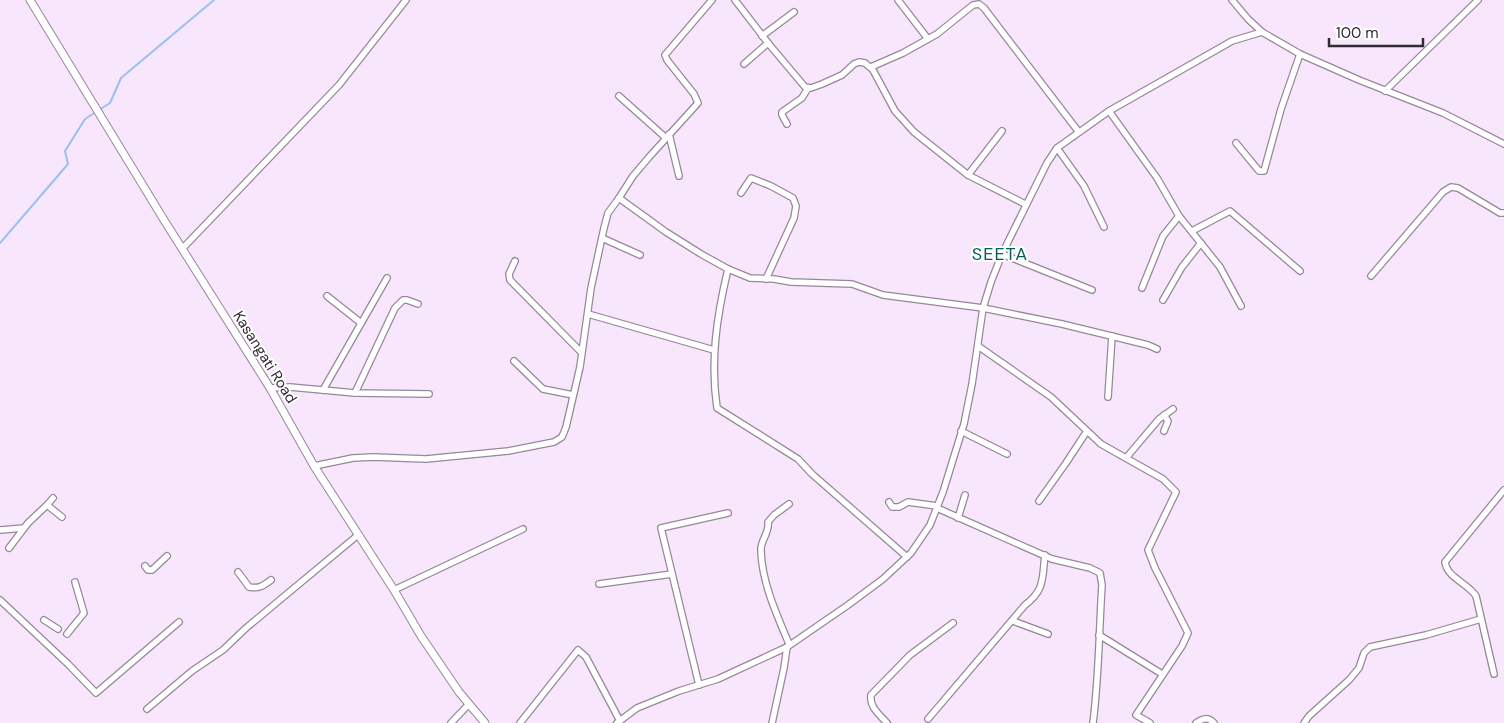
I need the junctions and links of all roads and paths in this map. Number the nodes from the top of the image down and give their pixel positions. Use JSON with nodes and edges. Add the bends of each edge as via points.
{"nodes":[{"id":1,"x":30,"y":0,"type":"edge"},
{"id":2,"x":406,"y":0,"type":"edge"},
{"id":3,"x":712,"y":0,"type":"edge"},
{"id":4,"x":735,"y":0,"type":"edge"},
{"id":5,"x":898,"y":0,"type":"edge"},
{"id":6,"x":1232,"y":0,"type":"edge"},
{"id":7,"x":1478,"y":0,"type":"edge"},
{"id":8,"x":975,"y":2,"type":"edge"},
{"id":9,"x":794,"y":12,"type":"dead end"},
{"id":10,"x":1262,"y":32,"type":"junction"},
{"id":11,"x":762,"y":36,"type":"junction"},
{"id":12,"x":928,"y":39,"type":"junction"},
{"id":13,"x":768,"y":43,"type":"junction"},
{"id":14,"x":1300,"y":54,"type":"junction"},
{"id":15,"x":744,"y":64,"type":"dead end"},
{"id":16,"x":871,"y":67,"type":"junction"},
{"id":17,"x":808,"y":88,"type":"junction"},
{"id":18,"x":1385,"y":91,"type":"junction"},
{"id":19,"x":619,"y":96,"type":"dead end"},
{"id":20,"x":1109,"y":111,"type":"junction"},
{"id":21,"x":787,"y":124,"type":"dead end"},
{"id":22,"x":1002,"y":131,"type":"dead end"},
{"id":23,"x":1078,"y":132,"type":"junction"},
{"id":24,"x":668,"y":136,"type":"junction"},
{"id":25,"x":1236,"y":143,"type":"dead end"},
{"id":26,"x":1504,"y":144,"type":"edge"},
{"id":27,"x":1057,"y":148,"type":"junction"},
{"id":28,"x":968,"y":175,"type":"junction"},
{"id":29,"x":679,"y":176,"type":"dead end"},
{"id":30,"x":741,"y":193,"type":"dead end"},
{"id":31,"x":620,"y":198,"type":"junction"},
{"id":32,"x":1025,"y":204,"type":"junction"},
{"id":33,"x":1504,"y":213,"type":"edge"},
{"id":34,"x":1179,"y":216,"type":"junction"},
{"id":35,"x":1104,"y":227,"type":"dead end"},
{"id":36,"x":1192,"y":232,"type":"junction"},
{"id":37,"x":602,"y":238,"type":"junction"},
{"id":38,"x":1201,"y":243,"type":"junction"},
{"id":39,"x":182,"y":249,"type":"junction"},
{"id":40,"x":1002,"y":254,"type":"junction"},
{"id":41,"x":640,"y":255,"type":"dead end"},
{"id":42,"x":515,"y":261,"type":"dead end"},
{"id":43,"x":728,"y":269,"type":"junction"},
{"id":44,"x":1300,"y":271,"type":"dead end"},
{"id":45,"x":1372,"y":276,"type":"dead end"},
{"id":46,"x":387,"y":278,"type":"dead end"},
{"id":47,"x":766,"y":279,"type":"junction"},
{"id":48,"x":1142,"y":288,"type":"dead end"},
{"id":49,"x":1092,"y":290,"type":"dead end"},
{"id":50,"x":327,"y":296,"type":"dead end"},
{"id":51,"x":1163,"y":300,"type":"dead end"},
{"id":52,"x":418,"y":304,"type":"dead end"},
{"id":53,"x":1241,"y":306,"type":"dead end"},
{"id":54,"x":983,"y":308,"type":"junction"},
{"id":55,"x":588,"y":314,"type":"junction"},
{"id":56,"x":361,"y":324,"type":"junction"},
{"id":57,"x":1112,"y":336,"type":"junction"},
{"id":58,"x":978,"y":346,"type":"junction"},
{"id":59,"x":1157,"y":349,"type":"dead end"},
{"id":60,"x":714,"y":350,"type":"junction"},
{"id":61,"x":581,"y":352,"type":"junction"},
{"id":62,"x":514,"y":361,"type":"dead end"},
{"id":63,"x":270,"y":388,"type":"junction"},
{"id":64,"x":323,"y":390,"type":"junction"},
{"id":65,"x":355,"y":393,"type":"junction"},
{"id":66,"x":429,"y":394,"type":"dead end"},
{"id":67,"x":573,"y":395,"type":"junction"},
{"id":68,"x":1108,"y":397,"type":"dead end"},
{"id":69,"x":1173,"y":409,"type":"dead end"},
{"id":70,"x":1164,"y":415,"type":"junction"},
{"id":71,"x":961,"y":431,"type":"junction"},
{"id":72,"x":1086,"y":431,"type":"junction"},
{"id":73,"x":1164,"y":431,"type":"dead end"},
{"id":74,"x":1007,"y":454,"type":"dead end"},
{"id":75,"x":1126,"y":458,"type":"junction"},
{"id":76,"x":314,"y":466,"type":"junction"},
{"id":77,"x":1504,"y":490,"type":"edge"},
{"id":78,"x":965,"y":495,"type":"dead end"},
{"id":79,"x":53,"y":498,"type":"dead end"},
{"id":80,"x":1039,"y":501,"type":"dead end"},
{"id":81,"x":889,"y":502,"type":"dead end"},
{"id":82,"x":789,"y":504,"type":"dead end"},
{"id":83,"x":46,"y":505,"type":"junction"},
{"id":84,"x":937,"y":507,"type":"junction"},
{"id":85,"x":728,"y":513,"type":"dead end"},
{"id":86,"x":62,"y":517,"type":"dead end"},
{"id":87,"x":958,"y":518,"type":"junction"},
{"id":88,"x":24,"y":528,"type":"junction"},
{"id":89,"x":1,"y":529,"type":"edge"},
{"id":90,"x":523,"y":529,"type":"dead end"},
{"id":91,"x":358,"y":535,"type":"junction"},
{"id":92,"x":9,"y":548,"type":"dead end"},
{"id":93,"x":1045,"y":555,"type":"junction"},
{"id":94,"x":167,"y":556,"type":"dead end"},
{"id":95,"x":907,"y":556,"type":"junction"},
{"id":96,"x":145,"y":566,"type":"dead end"},
{"id":97,"x":238,"y":572,"type":"dead end"},
{"id":98,"x":672,"y":574,"type":"junction"},
{"id":99,"x":271,"y":580,"type":"dead end"},
{"id":100,"x":75,"y":582,"type":"dead end"},
{"id":101,"x":598,"y":584,"type":"dead end"},
{"id":102,"x":394,"y":590,"type":"junction"},
{"id":103,"x":0,"y":600,"type":"edge"},
{"id":104,"x":1481,"y":619,"type":"junction"},
{"id":105,"x":44,"y":620,"type":"dead end"},
{"id":106,"x":1013,"y":620,"type":"junction"},
{"id":107,"x":179,"y":622,"type":"dead end"},
{"id":108,"x":953,"y":622,"type":"dead end"},
{"id":109,"x":58,"y":629,"type":"dead end"},
{"id":110,"x":67,"y":634,"type":"dead end"},
{"id":111,"x":1048,"y":634,"type":"dead end"},
{"id":112,"x":1099,"y":636,"type":"junction"},
{"id":113,"x":788,"y":646,"type":"junction"},
{"id":114,"x":1162,"y":674,"type":"junction"},
{"id":115,"x":1494,"y":674,"type":"dead end"},
{"id":116,"x":699,"y":685,"type":"junction"},
{"id":117,"x":469,"y":704,"type":"junction"},
{"id":118,"x":147,"y":709,"type":"dead end"},
{"id":119,"x":928,"y":719,"type":"dead end"},
{"id":120,"x":618,"y":722,"type":"edge"},
{"id":121,"x":451,"y":723,"type":"edge"},
{"id":122,"x":486,"y":723,"type":"edge"},
{"id":123,"x":520,"y":723,"type":"edge"},
{"id":124,"x":772,"y":723,"type":"edge"},
{"id":125,"x":887,"y":723,"type":"edge"},
{"id":126,"x":1093,"y":723,"type":"edge"},
{"id":127,"x":1150,"y":723,"type":"edge"},
{"id":128,"x":1196,"y":723,"type":"edge"},
{"id":129,"x":1214,"y":723,"type":"edge"},
{"id":130,"x":1304,"y":723,"type":"edge"}],
"edges":[{"from":1,"to":39,"type":"street","name":"Kasangati Road"},
{"from":2,"to":39,"type":"street","via":[[339,85]]},
{"from":3,"to":24,"type":"street","via":[[665,55],[698,101]]},
{"from":4,"to":11,"type":"street"},
{"from":5,"to":12,"type":"street"},
{"from":6,"to":10,"type":"street"},
{"from":7,"to":18,"type":"street"},
{"from":8,"to":12,"type":"street"},
{"from":8,"to":23,"type":"street","via":[[982,5]]},
{"from":9,"to":11,"type":"street"},
{"from":10,"to":14,"type":"street"},
{"from":10,"to":20,"type":"street","via":[[1232,41]]},
{"from":11,"to":13,"type":"street"},
{"from":12,"to":16,"type":"street"},
{"from":13,"to":15,"type":"street"},
{"from":13,"to":17,"type":"street"},
{"from":14,"to":18,"type":"street"},
{"from":14,"to":25,"type":"street","via":[[1264,171],[1259,171]]},
{"from":16,"to":17,"type":"street","via":[[859,62],[842,75]]},
{"from":16,"to":28,"type":"street","via":[[895,111],[914,132]]},
{"from":17,"to":21,"type":"street","via":[[802,98],[782,112]]},
{"from":18,"to":26,"type":"street","via":[[1443,113]]},
{"from":19,"to":24,"type":"street"},
{"from":20,"to":23,"type":"street"},
{"from":20,"to":34,"type":"street","via":[[1157,178]]},
{"from":22,"to":28,"type":"street"},
{"from":23,"to":27,"type":"street"},
{"from":24,"to":29,"type":"street"},
{"from":24,"to":31,"type":"street","via":[[633,176]]},
{"from":27,"to":32,"type":"street"},
{"from":27,"to":35,"type":"street","via":[[1084,186]]},
{"from":28,"to":32,"type":"street"},
{"from":30,"to":47,"type":"street","via":[[751,178],[793,198],[796,206],[794,218]]},
{"from":31,"to":37,"type":"street","via":[[608,213]]},
{"from":31,"to":43,"type":"street","via":[[666,232]]},
{"from":32,"to":40,"type":"street"},
{"from":33,"to":45,"type":"street","via":[[1451,187],[1443,192]]},
{"from":34,"to":36,"type":"street"},
{"from":34,"to":48,"type":"street","via":[[1163,236]]},
{"from":36,"to":38,"type":"street"},
{"from":36,"to":44,"type":"street","via":[[1232,212]]},
{"from":37,"to":41,"type":"street"},
{"from":37,"to":55,"type":"street"},
{"from":38,"to":51,"type":"street"},
{"from":38,"to":53,"type":"street","via":[[1220,268]]},
{"from":39,"to":63,"type":"street","name":"Kasangati Road"},
{"from":40,"to":49,"type":"street"},
{"from":40,"to":54,"type":"street"},
{"from":42,"to":61,"type":"street","via":[[508,274],[510,280]]},
{"from":43,"to":47,"type":"street","via":[[750,278]]},
{"from":43,"to":60,"type":"street"},
{"from":46,"to":56,"type":"street"},
{"from":47,"to":54,"type":"street","via":[[852,284],[883,295]]},
{"from":50,"to":56,"type":"street"},
{"from":52,"to":65,"type":"street","via":[[403,300],[395,308]]},
{"from":54,"to":57,"type":"street"},
{"from":54,"to":58,"type":"street"},
{"from":55,"to":60,"type":"street"},
{"from":55,"to":61,"type":"street"},
{"from":56,"to":64,"type":"street"},
{"from":57,"to":59,"type":"street"},
{"from":57,"to":68,"type":"street"},
{"from":58,"to":71,"type":"street"},
{"from":58,"to":72,"type":"street","via":[[1051,397]]},
{"from":60,"to":95,"type":"street","via":[[718,408],[798,459]]},
{"from":61,"to":67,"type":"street"},
{"from":62,"to":67,"type":"street","via":[[544,389]]},
{"from":63,"to":64,"type":"street"},
{"from":63,"to":76,"type":"street","name":"Kasangati Road"},
{"from":64,"to":65,"type":"street"},
{"from":65,"to":66,"type":"street"},
{"from":67,"to":76,"type":"street","via":[[562,437],[554,442],[455,457],[352,458]]},
{"from":69,"to":70,"type":"street"},
{"from":70,"to":73,"type":"street","via":[[1168,421]]},
{"from":70,"to":75,"type":"street"},
{"from":71,"to":74,"type":"street"},
{"from":71,"to":84,"type":"street"},
{"from":72,"to":75,"type":"street"},
{"from":72,"to":80,"type":"street"},
{"from":75,"to":114,"type":"street","via":[[1163,479],[1176,492],[1148,550],[1188,632]]},
{"from":76,"to":91,"type":"street","name":"Kasangati Road"},
{"from":77,"to":104,"type":"street","via":[[1445,562],[1450,572],[1473,591]]},
{"from":78,"to":87,"type":"street"},
{"from":79,"to":83,"type":"street"},
{"from":81,"to":84,"type":"street","via":[[892,507],[908,502]]},
{"from":82,"to":113,"type":"street","via":[[768,522],[769,529],[762,540],[761,551],[767,586]]},
{"from":83,"to":86,"type":"street"},
{"from":83,"to":88,"type":"street"},
{"from":84,"to":87,"type":"street"},
{"from":84,"to":95,"type":"street","via":[[930,525]]},
{"from":85,"to":98,"type":"street","via":[[660,528]]},
{"from":87,"to":93,"type":"street"},
{"from":88,"to":89,"type":"street"},
{"from":88,"to":92,"type":"street"},
{"from":90,"to":102,"type":"street"},
{"from":91,"to":102,"type":"street","name":"Kasangati Road"},
{"from":91,"to":118,"type":"street","via":[[223,650]]},
{"from":93,"to":106,"type":"street","via":[[1040,590]]},
{"from":93,"to":112,"type":"street","via":[[1100,573]]},
{"from":94,"to":96,"type":"street","via":[[152,570]]},
{"from":95,"to":113,"type":"street","via":[[883,579]]},
{"from":97,"to":99,"type":"street","via":[[249,587],[263,587]]},
{"from":98,"to":101,"type":"street"},
{"from":98,"to":116,"type":"street"},
{"from":100,"to":110,"type":"street","via":[[84,613]]},
{"from":102,"to":117,"type":"street","name":"Kasangati Road","via":[[421,636]]},
{"from":103,"to":107,"type":"street","via":[[96,693]]},
{"from":104,"to":115,"type":"street"},
{"from":104,"to":130,"type":"street","via":[[1370,647],[1349,680]]},
{"from":105,"to":109,"type":"street"},
{"from":106,"to":111,"type":"street"},
{"from":106,"to":119,"type":"street"},
{"from":108,"to":125,"type":"street","via":[[910,655],[871,695],[872,706]]},
{"from":112,"to":114,"type":"street"},
{"from":112,"to":126,"type":"street"},
{"from":113,"to":116,"type":"street"},
{"from":113,"to":124,"type":"street"},
{"from":114,"to":127,"type":"street","via":[[1136,715]]},
{"from":116,"to":120,"type":"street","via":[[637,708]]},
{"from":117,"to":121,"type":"street"},
{"from":117,"to":122,"type":"street","name":"Kasangati Road"},
{"from":120,"to":123,"type":"street","via":[[586,657],[578,650]]},
{"from":128,"to":129,"type":"street","via":[[1201,719]]}]}
